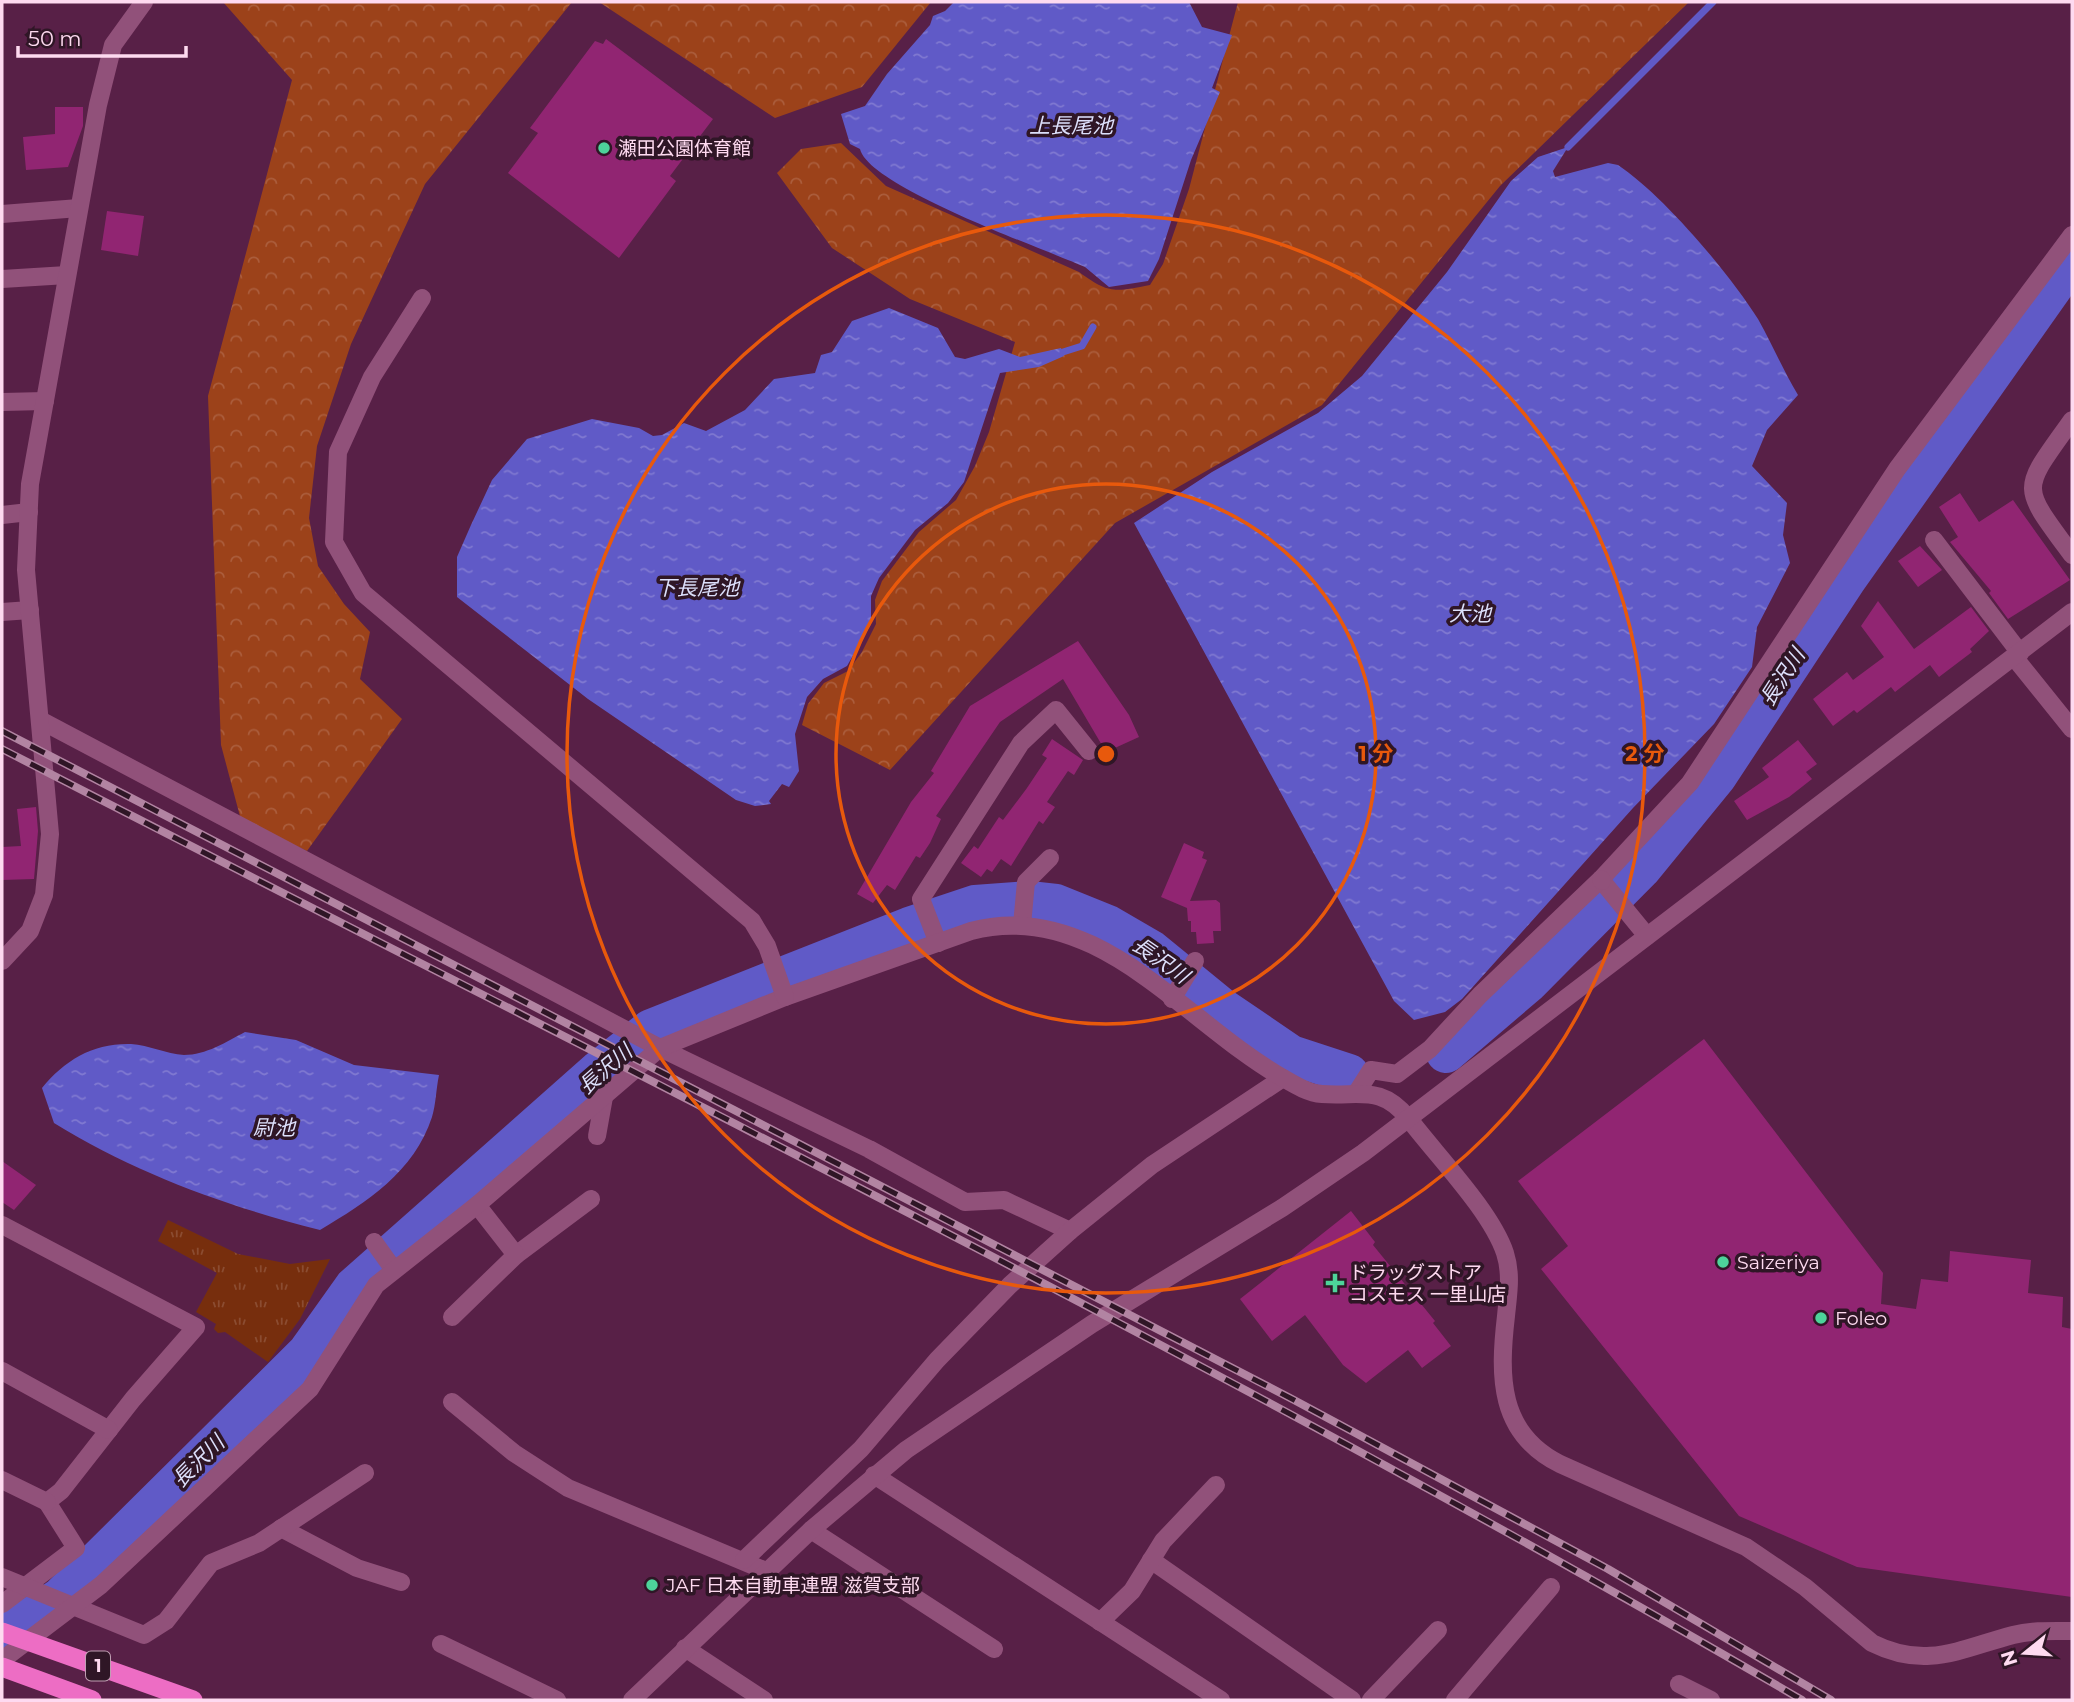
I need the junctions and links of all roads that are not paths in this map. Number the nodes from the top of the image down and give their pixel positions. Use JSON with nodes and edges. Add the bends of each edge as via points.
{"nodes":[{"id":1,"x":144,"y":2,"type":"edge"},
{"id":2,"x":79,"y":208,"type":"junction"},
{"id":3,"x":2,"y":214,"type":"edge"},
{"id":4,"x":2072,"y":235,"type":"edge"},
{"id":5,"x":67,"y":275,"type":"junction"},
{"id":6,"x":2,"y":279,"type":"edge"},
{"id":7,"x":422,"y":298,"type":"dead end"},
{"id":8,"x":45,"y":401,"type":"junction"},
{"id":9,"x":2,"y":402,"type":"edge"},
{"id":10,"x":2072,"y":420,"type":"edge"},
{"id":11,"x":29,"y":512,"type":"junction"},
{"id":12,"x":2,"y":515,"type":"edge"},
{"id":13,"x":1934,"y":540,"type":"dead end"},
{"id":14,"x":2072,"y":555,"type":"edge"},
{"id":15,"x":30,"y":610,"type":"junction"},
{"id":16,"x":2,"y":612,"type":"edge"},
{"id":17,"x":2072,"y":612,"type":"edge"},
{"id":18,"x":2017,"y":655,"type":"junction"},
{"id":19,"x":40,"y":720,"type":"junction"},
{"id":20,"x":2072,"y":729,"type":"edge"},
{"id":21,"x":1089,"y":751,"type":"dead end"},
{"id":22,"x":1050,"y":858,"type":"dead end"},
{"id":23,"x":1601,"y":880,"type":"junction"},
{"id":24,"x":1022,"y":924,"type":"junction"},
{"id":25,"x":1648,"y":937,"type":"junction"},
{"id":26,"x":938,"y":942,"type":"junction"},
{"id":27,"x":2,"y":961,"type":"edge"},
{"id":28,"x":1194,"y":962,"type":"dead end"},
{"id":29,"x":785,"y":997,"type":"junction"},
{"id":30,"x":1173,"y":998,"type":"junction"},
{"id":31,"x":660,"y":1048,"type":"junction"},
{"id":32,"x":1283,"y":1078,"type":"junction"},
{"id":33,"x":1357,"y":1092,"type":"junction"},
{"id":34,"x":604,"y":1097,"type":"junction"},
{"id":35,"x":1409,"y":1119,"type":"junction"},
{"id":36,"x":597,"y":1136,"type":"dead end"},
{"id":37,"x":590,"y":1199,"type":"dead end"},
{"id":38,"x":477,"y":1205,"type":"junction"},
{"id":39,"x":2,"y":1226,"type":"edge"},
{"id":40,"x":1070,"y":1231,"type":"junction"},
{"id":41,"x":374,"y":1243,"type":"dead end"},
{"id":42,"x":516,"y":1255,"type":"junction"},
{"id":43,"x":394,"y":1269,"type":"junction"},
{"id":44,"x":452,"y":1317,"type":"dead end"},
{"id":45,"x":2,"y":1371,"type":"edge"},
{"id":46,"x":452,"y":1402,"type":"dead end"},
{"id":47,"x":109,"y":1430,"type":"junction"},
{"id":48,"x":365,"y":1473,"type":"dead end"},
{"id":49,"x":874,"y":1475,"type":"junction"},
{"id":50,"x":2,"y":1480,"type":"edge"},
{"id":51,"x":1216,"y":1485,"type":"dead end"},
{"id":52,"x":47,"y":1502,"type":"junction"},
{"id":53,"x":281,"y":1528,"type":"junction"},
{"id":54,"x":811,"y":1530,"type":"junction"},
{"id":55,"x":744,"y":1560,"type":"junction"},
{"id":56,"x":1151,"y":1560,"type":"junction"},
{"id":57,"x":766,"y":1571,"type":"junction"},
{"id":58,"x":2,"y":1577,"type":"edge"},
{"id":59,"x":401,"y":1582,"type":"dead end"},
{"id":60,"x":24,"y":1586,"type":"junction"},
{"id":61,"x":1551,"y":1587,"type":"dead end"},
{"id":62,"x":2,"y":1604,"type":"edge"},
{"id":63,"x":72,"y":1607,"type":"junction"},
{"id":64,"x":1100,"y":1622,"type":"junction"},
{"id":65,"x":1438,"y":1630,"type":"dead end"},
{"id":66,"x":2072,"y":1631,"type":"edge"},
{"id":67,"x":2,"y":1632,"type":"edge"},
{"id":68,"x":441,"y":1644,"type":"dead end"},
{"id":69,"x":685,"y":1648,"type":"junction"},
{"id":70,"x":993,"y":1649,"type":"dead end"},
{"id":71,"x":2,"y":1660,"type":"edge"},
{"id":72,"x":2,"y":1667,"type":"edge"},
{"id":73,"x":1679,"y":1684,"type":"dead end"},
{"id":74,"x":92,"y":1700,"type":"edge"},
{"id":75,"x":193,"y":1700,"type":"edge"},
{"id":76,"x":556,"y":1700,"type":"edge"},
{"id":77,"x":632,"y":1700,"type":"edge"},
{"id":78,"x":764,"y":1700,"type":"edge"},
{"id":79,"x":1221,"y":1700,"type":"edge"},
{"id":80,"x":1352,"y":1700,"type":"edge"},
{"id":81,"x":1371,"y":1700,"type":"edge"},
{"id":82,"x":1455,"y":1700,"type":"edge"},
{"id":83,"x":1711,"y":1700,"type":"edge"}],
"edges":[{"from":1,"to":2,"type":"street","via":[[113,45]]},
{"from":2,"to":3,"type":"street"},
{"from":2,"to":5,"type":"street"},
{"from":4,"to":23,"type":"street","via":[[1897,470],[1690,783]]},
{"from":5,"to":6,"type":"street"},
{"from":5,"to":8,"type":"street"},
{"from":7,"to":29,"type":"street","via":[[372,377],[338,452],[334,542],[363,593],[752,921],[767,946]]},
{"from":8,"to":9,"type":"street"},
{"from":8,"to":11,"type":"street"},
{"from":10,"to":14,"type":"street","via":[[2034,474],[2031,490],[2037,507]]},
{"from":11,"to":12,"type":"street"},
{"from":11,"to":15,"type":"street","via":[[26,570]]},
{"from":13,"to":18,"type":"street"},
{"from":15,"to":16,"type":"street"},
{"from":15,"to":19,"type":"street"},
{"from":17,"to":18,"type":"street"},
{"from":18,"to":20,"type":"street"},
{"from":18,"to":25,"type":"street"},
{"from":19,"to":27,"type":"street","via":[[50,834],[44,895],[30,931]]},
{"from":19,"to":31,"type":"street"},
{"from":21,"to":26,"type":"street","via":[[1056,710],[1021,743],[921,900]]},
{"from":22,"to":24,"type":"street","via":[[1026,884]]},
{"from":23,"to":25,"type":"street"},
{"from":23,"to":33,"type":"street","via":[[1430,1049],[1397,1074],[1371,1070]]},
{"from":24,"to":26,"type":"street","via":[[990,926]]},
{"from":24,"to":30,"type":"street","via":[[1094,944]]},
{"from":25,"to":35,"type":"street"},
{"from":26,"to":29,"type":"street"},
{"from":28,"to":30,"type":"street"},
{"from":29,"to":31,"type":"street"},
{"from":30,"to":32,"type":"street"},
{"from":31,"to":34,"type":"street"},
{"from":31,"to":40,"type":"street","via":[[869,1149],[965,1202],[1004,1200]]},
{"from":32,"to":33,"type":"street","via":[[1320,1094]]},
{"from":32,"to":40,"type":"street","via":[[1152,1165]]},
{"from":33,"to":35,"type":"street","via":[[1392,1101]]},
{"from":34,"to":36,"type":"street"},
{"from":34,"to":38,"type":"street"},
{"from":35,"to":49,"type":"street","via":[[1282,1208],[1070,1338]]},
{"from":35,"to":66,"type":"street","via":[[1491,1225],[1505,1252],[1510,1288],[1503,1388],[1518,1427],[1537,1451],[1746,1547],[1885,1650],[1936,1657],[2036,1630]]},
{"from":37,"to":42,"type":"street"},
{"from":38,"to":42,"type":"street"},
{"from":38,"to":43,"type":"street"},
{"from":39,"to":47,"type":"street","via":[[196,1327]]},
{"from":40,"to":55,"type":"street","via":[[937,1360],[861,1450]]},
{"from":41,"to":43,"type":"street"},
{"from":42,"to":44,"type":"street"},
{"from":43,"to":63,"type":"street","via":[[376,1285],[310,1389]]},
{"from":45,"to":47,"type":"street"},
{"from":46,"to":55,"type":"street","via":[[514,1453],[568,1488]]},
{"from":47,"to":52,"type":"street"},
{"from":48,"to":53,"type":"street"},
{"from":49,"to":54,"type":"street"},
{"from":49,"to":64,"type":"street"},
{"from":50,"to":52,"type":"street"},
{"from":51,"to":56,"type":"street"},
{"from":52,"to":60,"type":"street","via":[[76,1548]]},
{"from":53,"to":59,"type":"street","via":[[358,1568]]},
{"from":53,"to":63,"type":"street","via":[[259,1543],[211,1563],[166,1621],[145,1635]]},
{"from":54,"to":57,"type":"street"},
{"from":54,"to":70,"type":"street"},
{"from":55,"to":57,"type":"street"},
{"from":56,"to":64,"type":"street","via":[[1132,1591]]},
{"from":56,"to":80,"type":"street"},
{"from":57,"to":69,"type":"street"},
{"from":58,"to":60,"type":"street"},
{"from":60,"to":62,"type":"street"},
{"from":60,"to":63,"type":"street"},
{"from":61,"to":82,"type":"street"},
{"from":63,"to":71,"type":"street"},
{"from":64,"to":79,"type":"street"},
{"from":65,"to":81,"type":"street"},
{"from":67,"to":75,"type":"highway","number":"1","bridge":true},
{"from":68,"to":76,"type":"street"},
{"from":69,"to":77,"type":"street"},
{"from":69,"to":78,"type":"street"},
{"from":72,"to":74,"type":"highway","number":"1"},
{"from":73,"to":83,"type":"street"}]}
